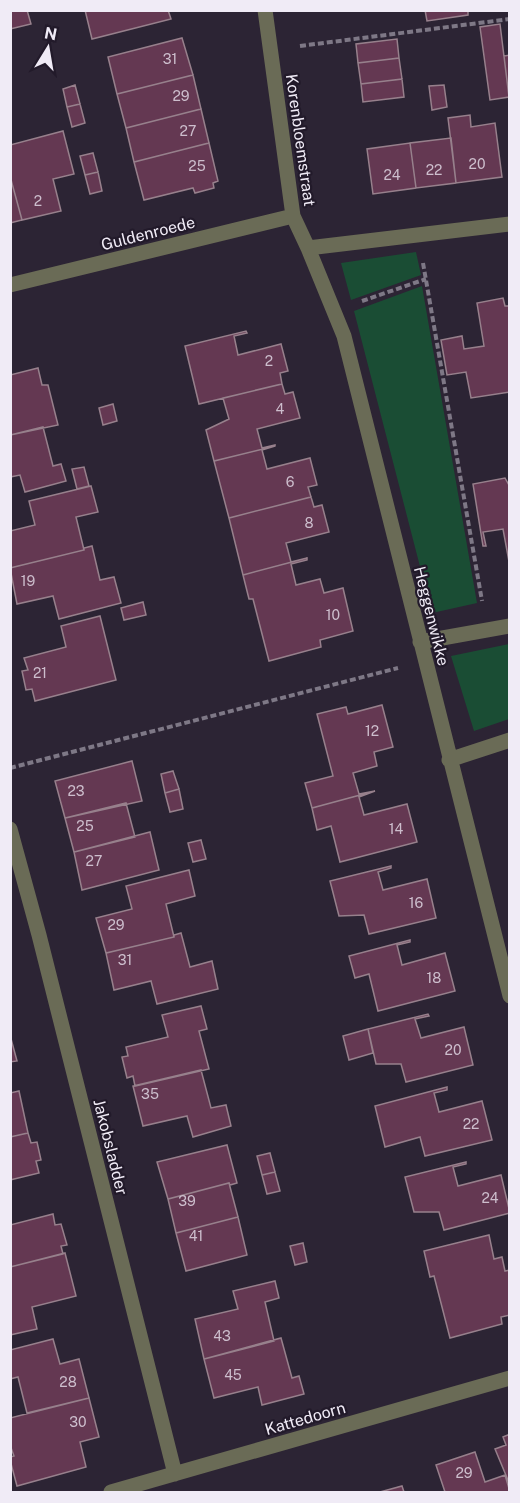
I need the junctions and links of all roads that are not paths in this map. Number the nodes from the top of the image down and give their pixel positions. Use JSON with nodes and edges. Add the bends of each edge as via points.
{"nodes":[{"id":1,"x":265,"y":10,"type":"edge"},
{"id":2,"x":293,"y":216,"type":"junction"},
{"id":3,"x":510,"y":224,"type":"edge"},
{"id":4,"x":308,"y":248,"type":"junction"},
{"id":5,"x":10,"y":285,"type":"edge"},
{"id":6,"x":510,"y":626,"type":"edge"},
{"id":7,"x":420,"y":642,"type":"junction"},
{"id":8,"x":510,"y":740,"type":"edge"},
{"id":9,"x":449,"y":760,"type":"junction"},
{"id":10,"x":10,"y":829,"type":"edge"},
{"id":11,"x":510,"y":996,"type":"edge"},
{"id":12,"x":510,"y":1378,"type":"edge"},
{"id":13,"x":175,"y":1474,"type":"junction"},
{"id":14,"x":111,"y":1492,"type":"edge"}],
"edges":[{"from":1,"to":2,"type":"street","name":"Korenbloemstraat"},
{"from":2,"to":4,"type":"street","name":"Korenbloemstraat"},
{"from":2,"to":5,"type":"street","name":"Guldenroede"},
{"from":3,"to":4,"type":"street"},
{"from":4,"to":7,"type":"street","name":"Heggenwikke","via":[[344,336]]},
{"from":6,"to":7,"type":"street"},
{"from":7,"to":9,"type":"street","name":"Heggenwikke"},
{"from":8,"to":9,"type":"street"},
{"from":9,"to":11,"type":"street","name":"Heggenwikke"},
{"from":10,"to":13,"type":"street","name":"Jakobsladder"},
{"from":12,"to":13,"type":"street","name":"Kattedoorn"},
{"from":13,"to":14,"type":"street","name":"Kattedoorn"}]}
